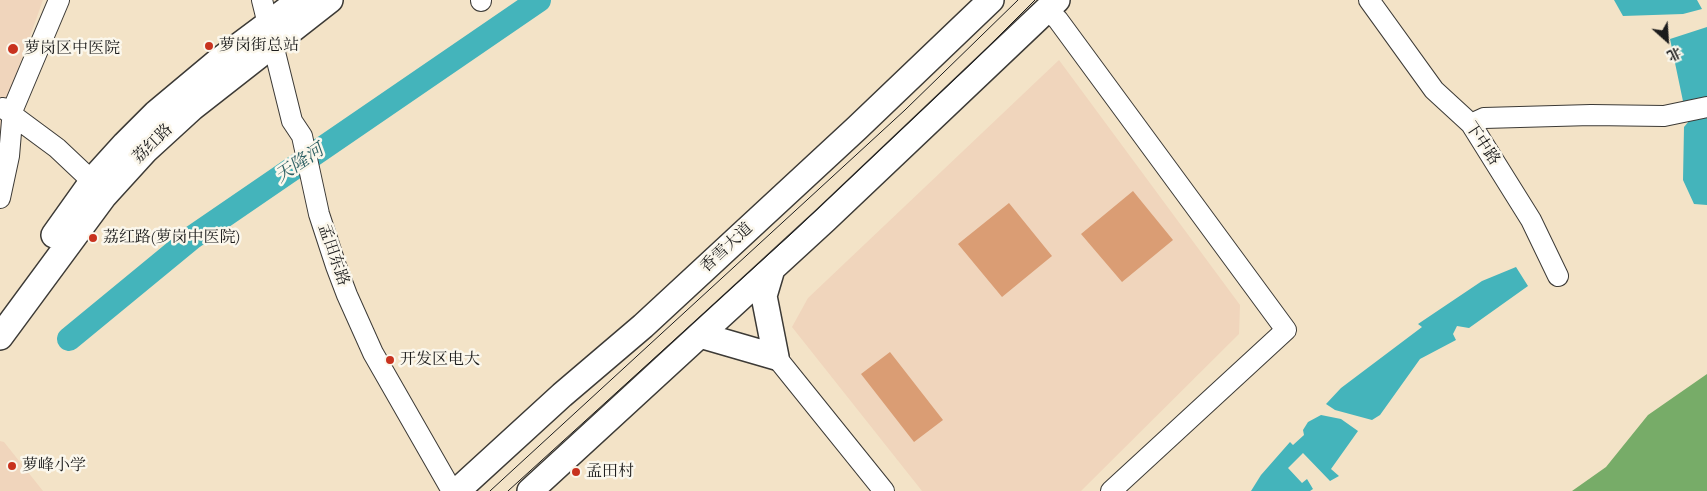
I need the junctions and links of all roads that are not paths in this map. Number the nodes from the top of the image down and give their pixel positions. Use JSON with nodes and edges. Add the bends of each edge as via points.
{"nodes":[{"id":1,"x":59,"y":0,"type":"edge"},
{"id":2,"x":262,"y":0,"type":"edge"},
{"id":3,"x":300,"y":0,"type":"edge"},
{"id":4,"x":330,"y":0,"type":"edge"},
{"id":5,"x":991,"y":0,"type":"edge"},
{"id":6,"x":1369,"y":0,"type":"edge"},
{"id":7,"x":1052,"y":5,"type":"edge"},
{"id":8,"x":270,"y":35,"type":"junction"},
{"id":9,"x":1707,"y":107,"type":"edge"},
{"id":10,"x":6,"y":110,"type":"edge"},
{"id":11,"x":1471,"y":124,"type":"junction"},
{"id":12,"x":120,"y":163,"type":"junction"},
{"id":13,"x":92,"y":181,"type":"junction"},
{"id":14,"x":0,"y":198,"type":"edge"},
{"id":15,"x":772,"y":269,"type":"junction"},
{"id":16,"x":1558,"y":276,"type":"dead end"},
{"id":17,"x":4,"y":323,"type":"edge"},
{"id":18,"x":700,"y":334,"type":"junction"},
{"id":19,"x":776,"y":357,"type":"junction"},
{"id":20,"x":452,"y":491,"type":"edge"},
{"id":21,"x":457,"y":491,"type":"edge"},
{"id":22,"x":530,"y":491,"type":"edge"},
{"id":23,"x":884,"y":491,"type":"edge"},
{"id":24,"x":1111,"y":491,"type":"edge"}],
"edges":[{"from":1,"to":10,"type":"street"},
{"from":2,"to":8,"type":"street","name":"孟田东路"},
{"from":3,"to":8,"type":"main road","name":"荔红路"},
{"from":4,"to":8,"type":"main road","name":"荔红路"},
{"from":5,"to":21,"type":"main road","name":"香雪大道","via":[[650,319]]},
{"from":6,"to":11,"type":"street","name":"下中路","via":[[1434,90]]},
{"from":7,"to":15,"type":"main road"},
{"from":7,"to":24,"type":"street","via":[[1058,20],[1286,330]]},
{"from":8,"to":12,"type":"main road","name":"荔红路","via":[[192,108]]},
{"from":8,"to":12,"type":"main road","name":"荔红路","via":[[216,62],[156,113]]},
{"from":8,"to":20,"type":"street","name":"孟田东路","via":[[292,121],[302,136],[333,257],[357,318]]},
{"from":9,"to":11,"type":"street","via":[[1664,116],[1484,118]]},
{"from":10,"to":13,"type":"street","via":[[57,148]]},
{"from":10,"to":14,"type":"street","via":[[9,156]]},
{"from":11,"to":16,"type":"street","name":"下中路","via":[[1531,220]]},
{"from":12,"to":13,"type":"main road","name":"荔红路"},
{"from":12,"to":17,"type":"main road","name":"荔红路","via":[[73,237]]},
{"from":13,"to":17,"type":"main road","name":"荔红路"},
{"from":15,"to":18,"type":"main road"},
{"from":15,"to":19,"type":"main road","via":[[764,296]]},
{"from":18,"to":19,"type":"main road"},
{"from":18,"to":22,"type":"main road"},
{"from":19,"to":23,"type":"street"}]}
